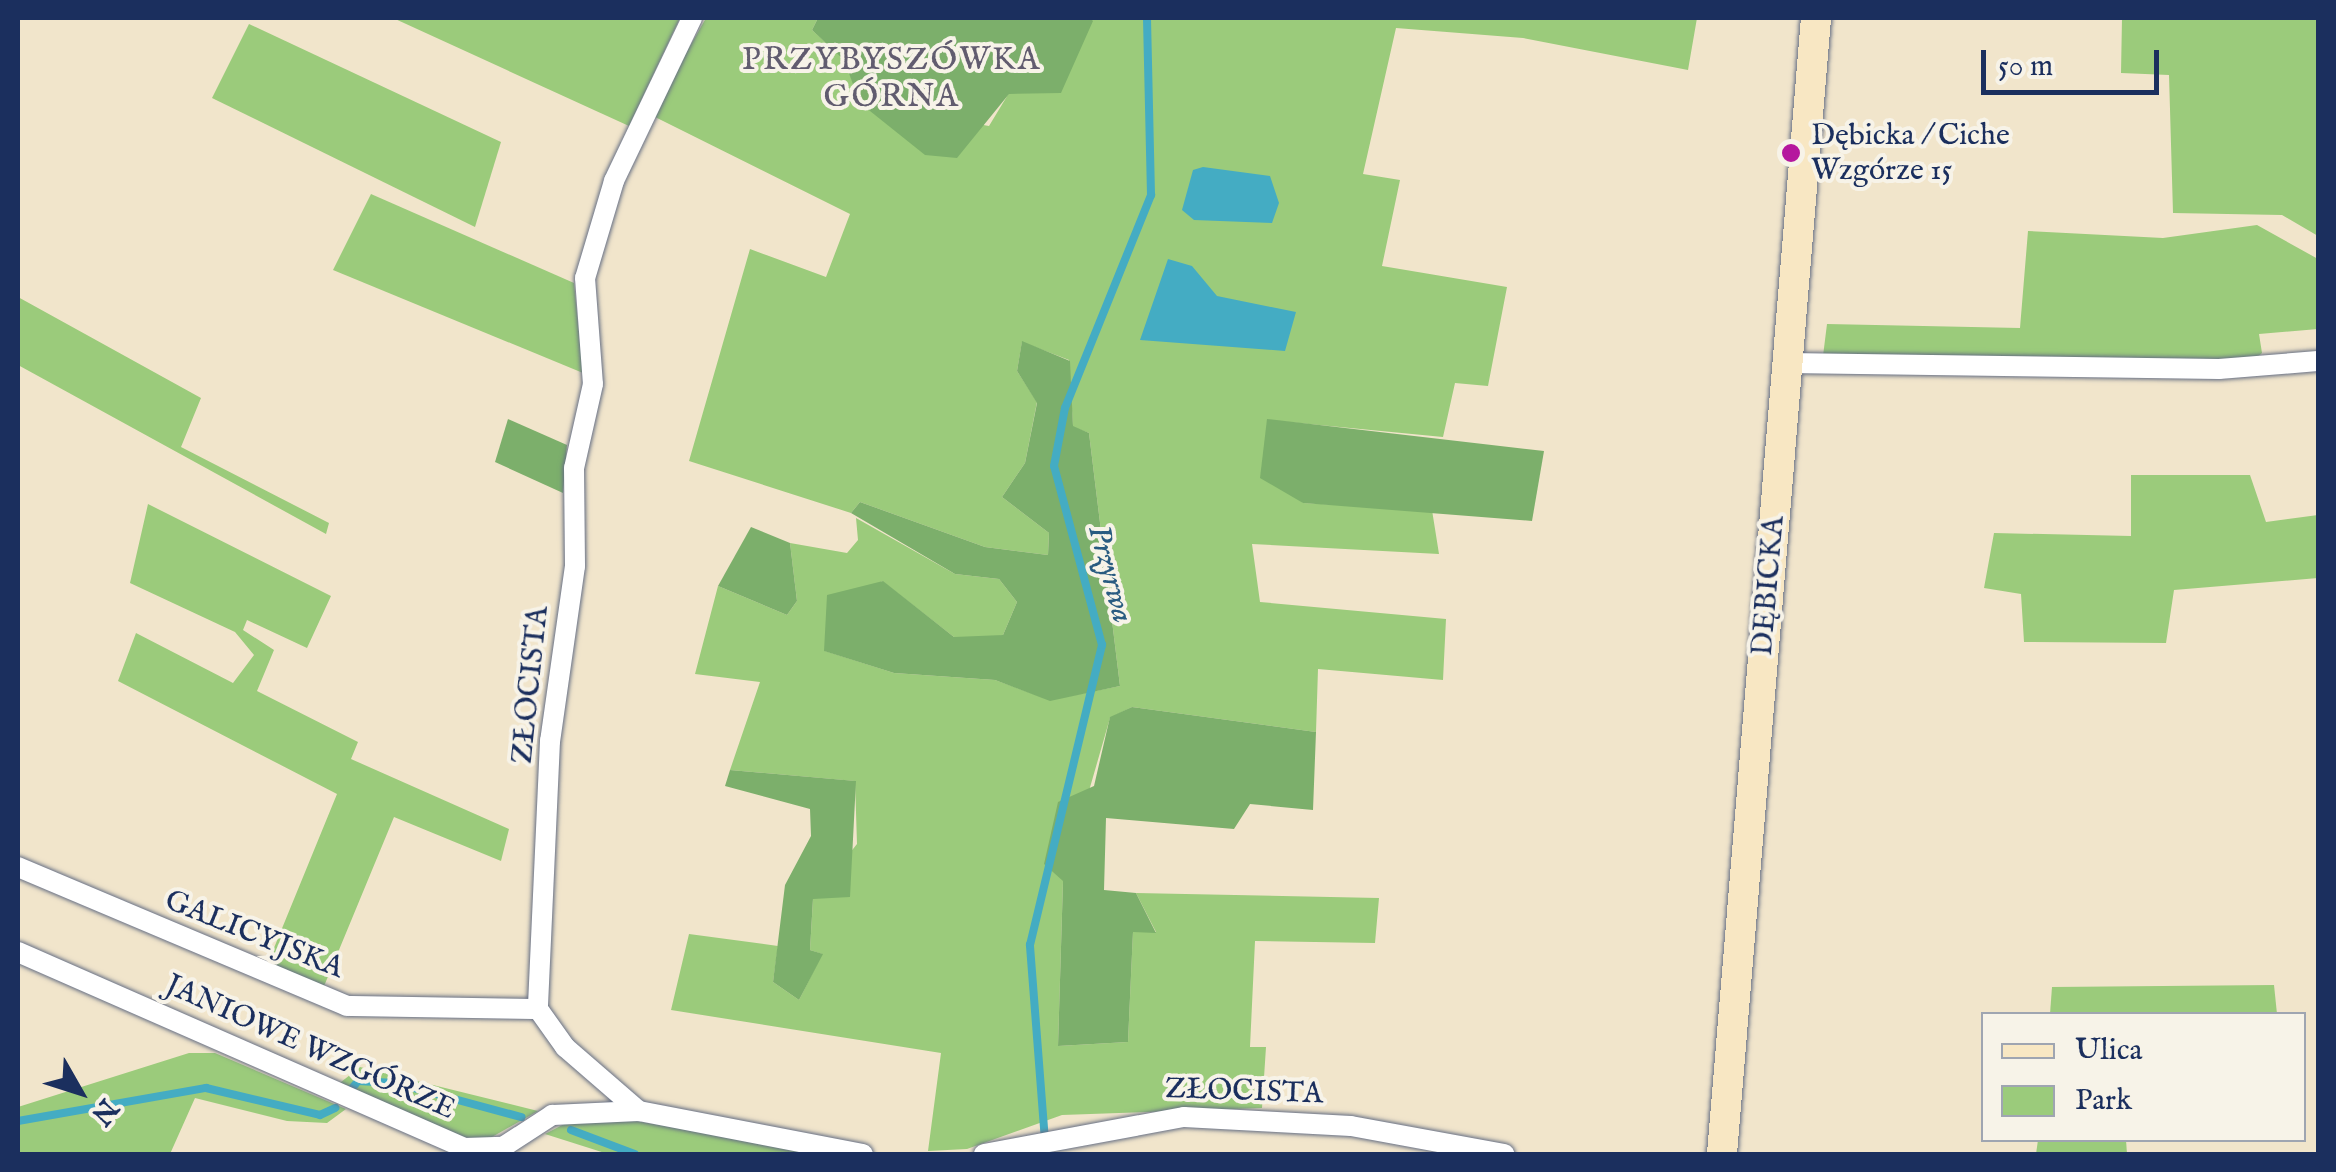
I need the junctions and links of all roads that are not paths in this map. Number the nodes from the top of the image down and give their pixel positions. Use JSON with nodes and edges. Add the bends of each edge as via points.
{"nodes":[{"id":1,"x":692,"y":18,"type":"edge"},
{"id":2,"x":1816,"y":18,"type":"edge"},
{"id":3,"x":2318,"y":360,"type":"edge"},
{"id":4,"x":1788,"y":364,"type":"junction"},
{"id":5,"x":18,"y":868,"type":"edge"},
{"id":6,"x":18,"y":952,"type":"edge"},
{"id":7,"x":538,"y":1008,"type":"junction"},
{"id":8,"x":638,"y":1110,"type":"junction"},
{"id":9,"x":502,"y":1151,"type":"edge"},
{"id":10,"x":863,"y":1154,"type":"edge"},
{"id":11,"x":984,"y":1154,"type":"edge"},
{"id":12,"x":1504,"y":1154,"type":"edge"},
{"id":13,"x":1722,"y":1154,"type":"edge"}],
"edges":[{"from":1,"to":7,"type":"street","name":"ZŁOCISTA","via":[[614,181],[585,278],[593,384],[576,455],[574,566],[550,742]]},
{"from":2,"to":4,"type":"street","name":"DĘBICKA"},
{"from":3,"to":4,"type":"street","via":[[2219,369]]},
{"from":4,"to":13,"type":"street","name":"DĘBICKA"},
{"from":5,"to":7,"type":"street","name":"GALICYJSKA","via":[[333,1002]]},
{"from":6,"to":9,"type":"street","name":"JANIOWE WZGÓRZE","via":[[354,1104],[465,1148]]},
{"from":7,"to":8,"type":"street","via":[[566,1048]]},
{"from":8,"to":9,"type":"street","name":"JANIOWE WZGÓRZE","via":[[552,1115]]},
{"from":8,"to":10,"type":"street"},
{"from":11,"to":12,"type":"street","name":"ZŁOCISTA","via":[[1136,1120],[1250,1118]]}]}
